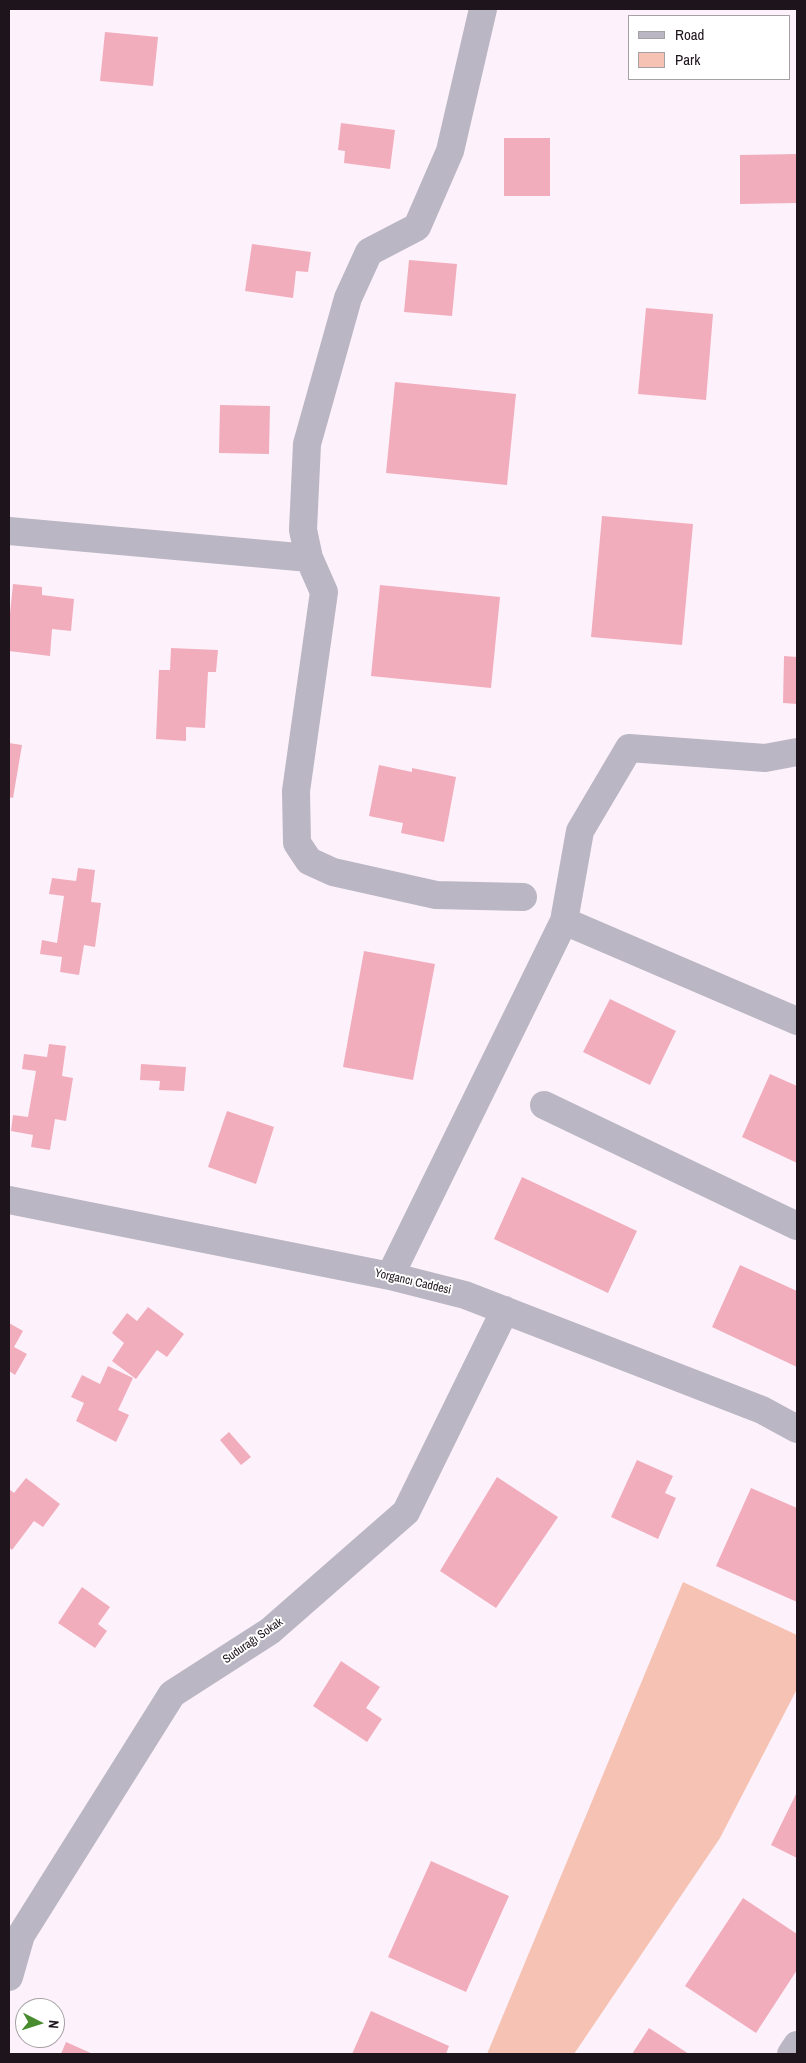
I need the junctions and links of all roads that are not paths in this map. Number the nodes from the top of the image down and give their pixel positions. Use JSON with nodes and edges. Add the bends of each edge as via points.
{"nodes":[{"id":1,"x":483,"y":9,"type":"edge"},
{"id":2,"x":9,"y":531,"type":"edge"},
{"id":3,"x":309,"y":558,"type":"junction"},
{"id":4,"x":797,"y":752,"type":"edge"},
{"id":5,"x":523,"y":897,"type":"dead end"},
{"id":6,"x":564,"y":920,"type":"junction"},
{"id":7,"x":797,"y":1021,"type":"edge"},
{"id":8,"x":544,"y":1105,"type":"dead end"},
{"id":9,"x":9,"y":1200,"type":"edge"},
{"id":10,"x":797,"y":1226,"type":"edge"},
{"id":11,"x":390,"y":1276,"type":"junction"},
{"id":12,"x":505,"y":1310,"type":"junction"},
{"id":13,"x":797,"y":1430,"type":"edge"},
{"id":14,"x":9,"y":1976,"type":"edge"},
{"id":15,"x":797,"y":2045,"type":"edge"},
{"id":16,"x":791,"y":2054,"type":"edge"}],
"edges":[{"from":1,"to":3,"type":"street","via":[[450,151],[417,227],[369,252],[348,298],[307,444],[303,530]]},
{"from":2,"to":3,"type":"street"},
{"from":3,"to":5,"type":"street","via":[[324,592],[296,791],[297,843],[309,861],[333,872],[436,895]]},
{"from":4,"to":6,"type":"street","via":[[765,758],[629,748],[580,830]]},
{"from":6,"to":7,"type":"street"},
{"from":6,"to":11,"type":"street"},
{"from":8,"to":10,"type":"street"},
{"from":9,"to":11,"type":"street","name":"Yorgancı Caddesi"},
{"from":11,"to":12,"type":"street","name":"Yorgancı Caddesi","via":[[465,1294]]},
{"from":12,"to":13,"type":"street","name":"Yorgancı Caddesi","via":[[762,1410]]},
{"from":12,"to":14,"type":"street","name":"Sudurağı Sokak","via":[[406,1512],[270,1631],[172,1694],[21,1935]]},
{"from":15,"to":16,"type":"street"}]}
